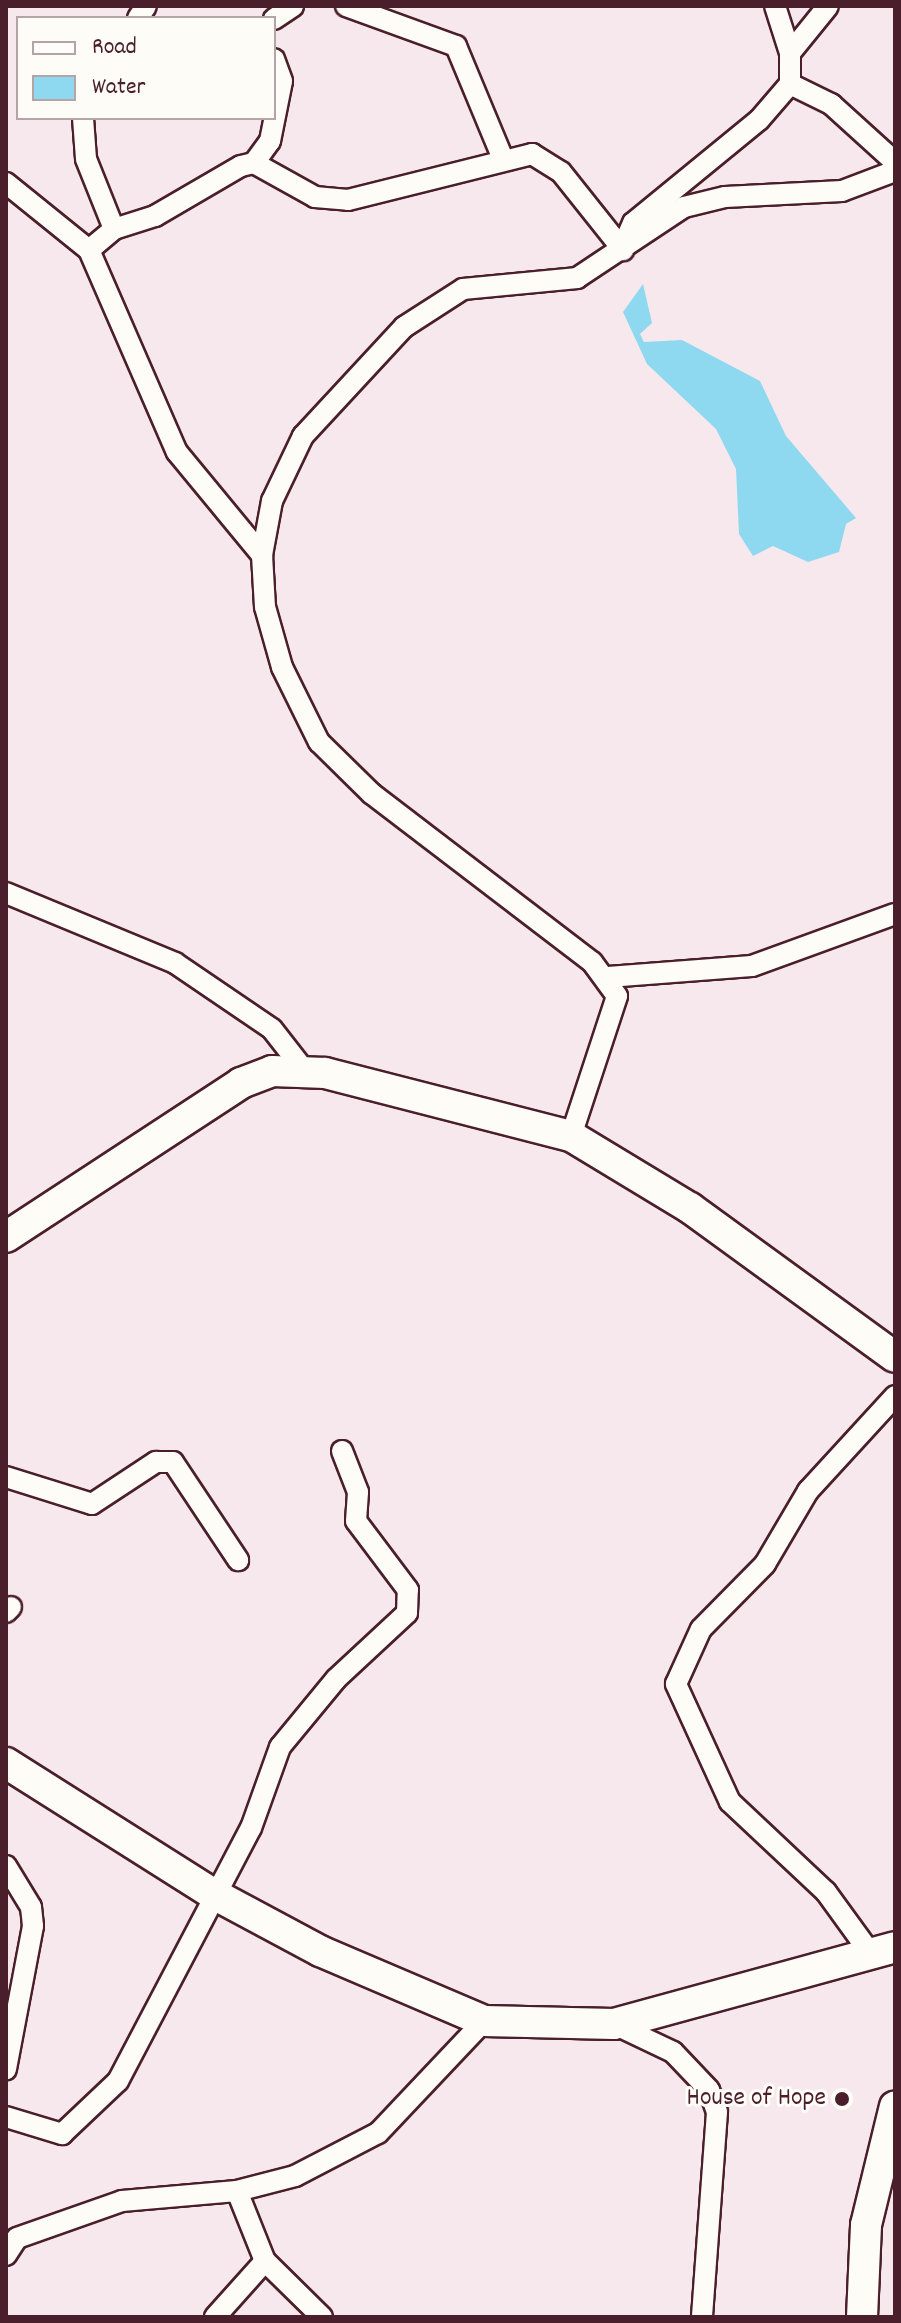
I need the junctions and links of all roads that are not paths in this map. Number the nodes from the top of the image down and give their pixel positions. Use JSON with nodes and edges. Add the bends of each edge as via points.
{"nodes":[{"id":1,"x":293,"y":6,"type":"edge"},
{"id":2,"x":346,"y":6,"type":"edge"},
{"id":3,"x":775,"y":6,"type":"edge"},
{"id":4,"x":828,"y":6,"type":"edge"},
{"id":5,"x":276,"y":18,"type":"edge"},
{"id":6,"x":790,"y":53,"type":"junction"},
{"id":7,"x":276,"y":64,"type":"edge"},
{"id":8,"x":790,"y":84,"type":"junction"},
{"id":9,"x":276,"y":111,"type":"edge"},
{"id":10,"x":83,"y":120,"type":"edge"},
{"id":11,"x":274,"y":120,"type":"edge"},
{"id":12,"x":503,"y":159,"type":"junction"},
{"id":13,"x":895,"y":162,"type":"edge"},
{"id":14,"x":254,"y":163,"type":"junction"},
{"id":15,"x":895,"y":171,"type":"edge"},
{"id":16,"x":6,"y":183,"type":"edge"},
{"id":17,"x":114,"y":229,"type":"junction"},
{"id":18,"x":89,"y":250,"type":"junction"},
{"id":19,"x":623,"y":250,"type":"junction"},
{"id":20,"x":262,"y":555,"type":"junction"},
{"id":21,"x":6,"y":893,"type":"edge"},
{"id":22,"x":895,"y":914,"type":"edge"},
{"id":23,"x":608,"y":977,"type":"junction"},
{"id":24,"x":304,"y":1070,"type":"junction"},
{"id":25,"x":571,"y":1136,"type":"junction"},
{"id":26,"x":12,"y":1226,"type":"edge"},
{"id":27,"x":895,"y":1357,"type":"edge"},
{"id":28,"x":895,"y":1396,"type":"edge"},
{"id":29,"x":342,"y":1451,"type":"dead end"},
{"id":30,"x":6,"y":1477,"type":"edge"},
{"id":31,"x":238,"y":1560,"type":"dead end"},
{"id":32,"x":6,"y":1763,"type":"edge"},
{"id":33,"x":6,"y":1866,"type":"edge"},
{"id":34,"x":212,"y":1893,"type":"junction"},
{"id":35,"x":883,"y":1950,"type":"edge"},
{"id":36,"x":484,"y":2021,"type":"junction"},
{"id":37,"x":614,"y":2024,"type":"junction"},
{"id":38,"x":6,"y":2069,"type":"edge"},
{"id":39,"x":895,"y":2106,"type":"edge"},
{"id":40,"x":6,"y":2117,"type":"edge"},
{"id":41,"x":237,"y":2191,"type":"junction"},
{"id":42,"x":6,"y":2255,"type":"edge"},
{"id":43,"x":265,"y":2261,"type":"junction"},
{"id":44,"x":701,"y":2316,"type":"edge"},
{"id":45,"x":215,"y":2317,"type":"edge"},
{"id":46,"x":322,"y":2317,"type":"edge"},
{"id":47,"x":862,"y":2317,"type":"edge"}],
"edges":[{"from":1,"to":5,"type":"street"},
{"from":2,"to":12,"type":"street","via":[[456,46]]},
{"from":3,"to":6,"type":"street"},
{"from":4,"to":6,"type":"street"},
{"from":6,"to":8,"type":"street"},
{"from":7,"to":9,"type":"street","via":[[282,81]]},
{"from":8,"to":13,"type":"street","via":[[831,104]]},
{"from":8,"to":19,"type":"street","via":[[633,223]]},
{"from":10,"to":17,"type":"street","via":[[86,159]]},
{"from":11,"to":14,"type":"street","via":[[270,141]]},
{"from":12,"to":14,"type":"street","via":[[348,200],[315,197]]},
{"from":12,"to":19,"type":"street","via":[[547,160]]},
{"from":14,"to":17,"type":"street","via":[[155,216]]},
{"from":15,"to":19,"type":"street","via":[[842,191],[725,197],[684,207]]},
{"from":16,"to":18,"type":"street"},
{"from":17,"to":18,"type":"street"},
{"from":18,"to":20,"type":"street","via":[[177,452]]},
{"from":19,"to":20,"type":"street","via":[[560,283],[463,289],[404,327],[286,461]]},
{"from":20,"to":23,"type":"street","via":[[272,639],[319,742],[372,794]]},
{"from":21,"to":24,"type":"street","via":[[175,963],[272,1029]]},
{"from":22,"to":23,"type":"street","via":[[752,966]]},
{"from":23,"to":25,"type":"street","via":[[616,1016]]},
{"from":24,"to":25,"type":"street"},
{"from":24,"to":26,"type":"street","via":[[272,1071],[241,1083]]},
{"from":25,"to":27,"type":"street","via":[[690,1208]]},
{"from":28,"to":35,"type":"street","via":[[808,1491],[765,1564],[701,1629],[676,1684],[730,1802]]},
{"from":29,"to":34,"type":"street","via":[[358,1492],[360,1531],[411,1600],[407,1613],[336,1679],[280,1747],[251,1828]]},
{"from":30,"to":31,"type":"street","via":[[92,1504],[156,1462],[173,1462]]},
{"from":32,"to":34,"type":"street"},
{"from":33,"to":38,"type":"street","via":[[27,1898],[33,1926]]},
{"from":34,"to":36,"type":"street","via":[[320,1951]]},
{"from":34,"to":40,"type":"street","via":[[109,2091],[62,2134]]},
{"from":35,"to":37,"type":"street"},
{"from":36,"to":37,"type":"street"},
{"from":36,"to":41,"type":"street","via":[[378,2133],[295,2176]]},
{"from":37,"to":44,"type":"street","via":[[673,2052],[709,2090],[717,2112]]},
{"from":39,"to":47,"type":"street","via":[[866,2225]]},
{"from":41,"to":42,"type":"street","via":[[122,2201],[17,2238]]},
{"from":41,"to":43,"type":"street"},
{"from":43,"to":45,"type":"street"},
{"from":43,"to":46,"type":"street"}]}
